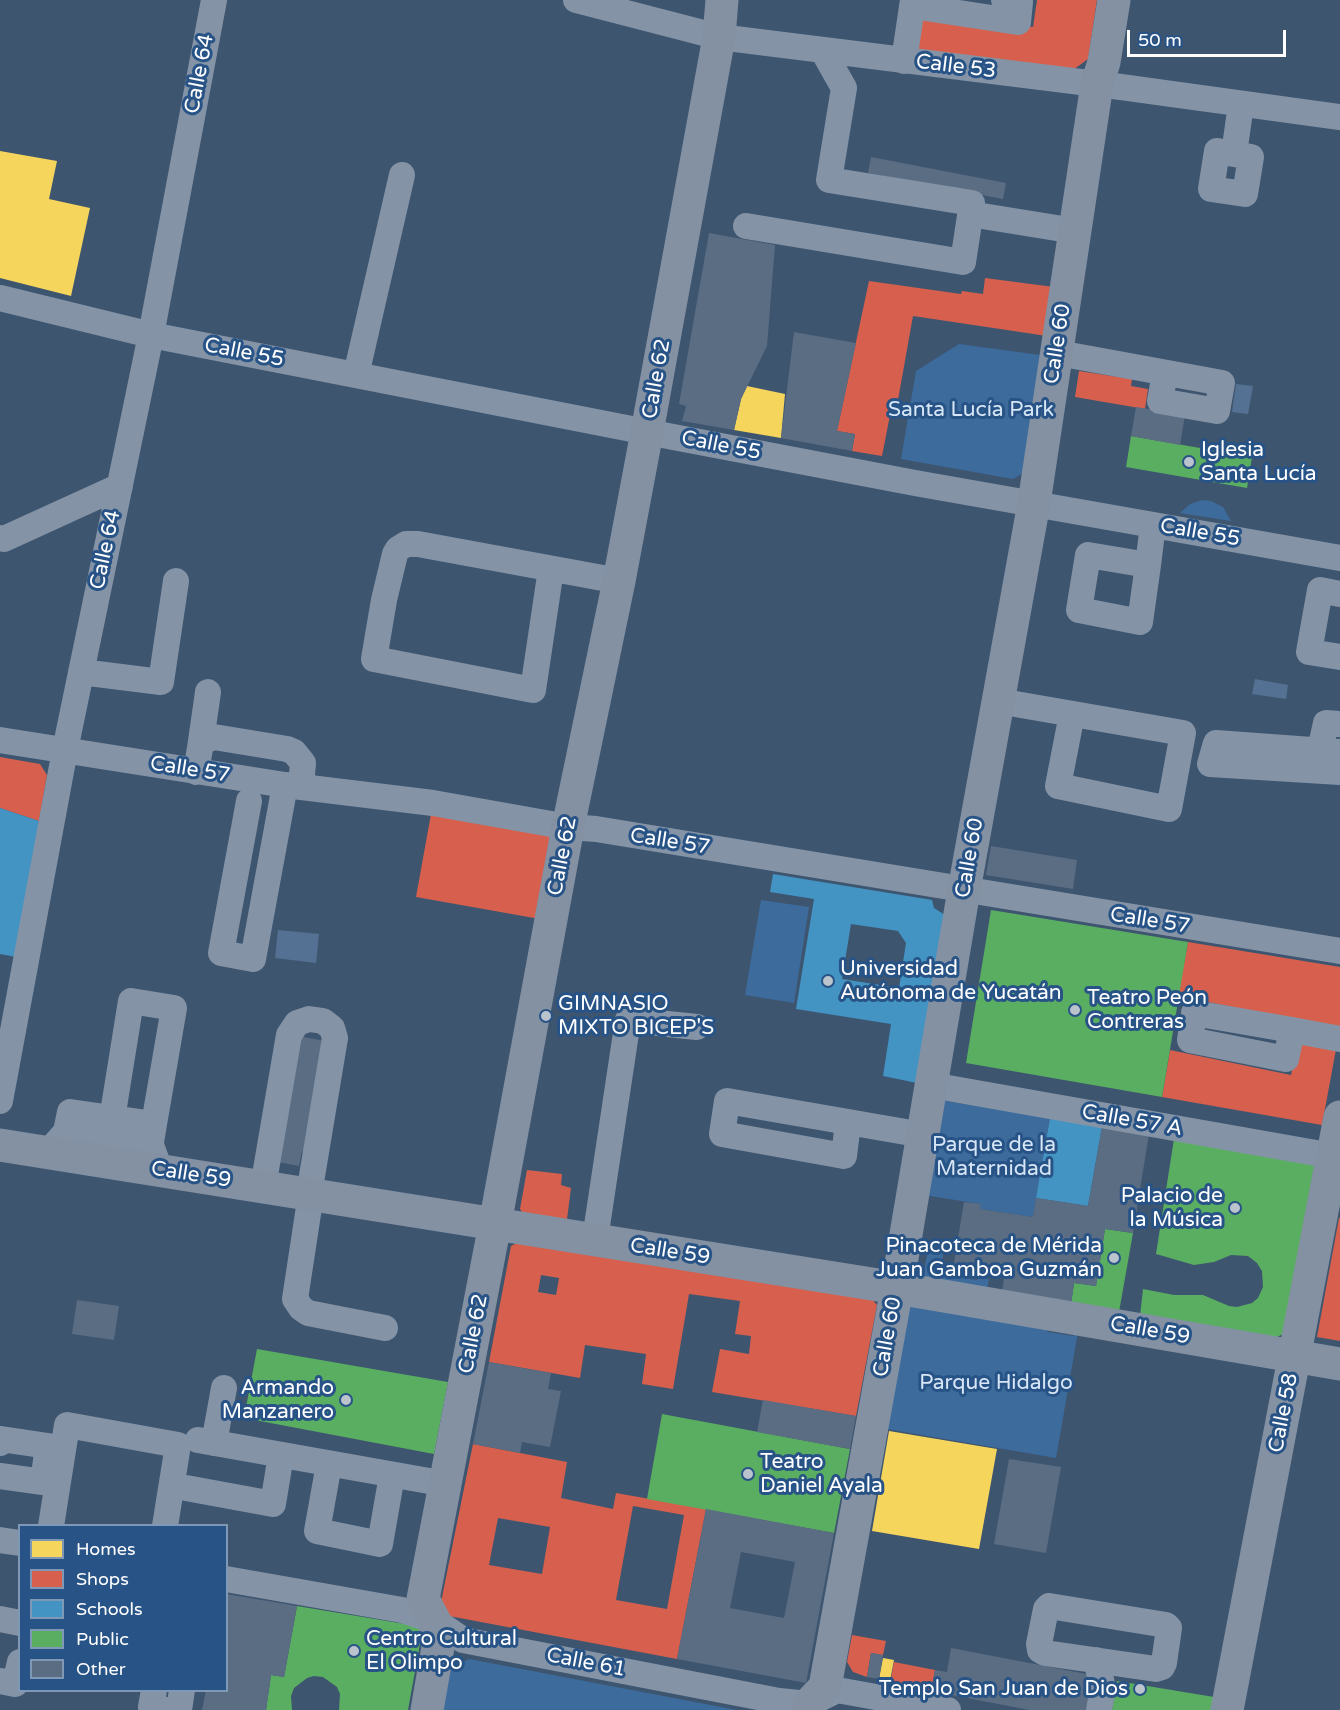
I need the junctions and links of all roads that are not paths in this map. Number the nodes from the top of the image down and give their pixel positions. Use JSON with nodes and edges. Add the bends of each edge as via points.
{"nodes":[{"id":1,"x":214,"y":0,"type":"edge"},
{"id":2,"x":576,"y":0,"type":"edge"},
{"id":3,"x":722,"y":0,"type":"edge"},
{"id":4,"x":1004,"y":0,"type":"edge"},
{"id":5,"x":1105,"y":0,"type":"edge"},
{"id":6,"x":1114,"y":0,"type":"edge"},
{"id":7,"x":1125,"y":0,"type":"edge"},
{"id":8,"x":913,"y":3,"type":"edge"},
{"id":9,"x":719,"y":37,"type":"junction"},
{"id":10,"x":823,"y":51,"type":"junction"},
{"id":11,"x":904,"y":61,"type":"junction"},
{"id":12,"x":1098,"y":84,"type":"junction"},
{"id":13,"x":1241,"y":104,"type":"junction"},
{"id":14,"x":1340,"y":117,"type":"edge"},
{"id":15,"x":1234,"y":154,"type":"dead end"},
{"id":16,"x":402,"y":175,"type":"dead end"},
{"id":17,"x":970,"y":214,"type":"junction"},
{"id":18,"x":746,"y":226,"type":"dead end"},
{"id":19,"x":1069,"y":230,"type":"junction"},
{"id":20,"x":0,"y":298,"type":"edge"},
{"id":21,"x":151,"y":335,"type":"junction"},
{"id":22,"x":1069,"y":355,"type":"junction"},
{"id":23,"x":1165,"y":373,"type":"dead end"},
{"id":24,"x":356,"y":375,"type":"junction"},
{"id":25,"x":664,"y":434,"type":"junction"},
{"id":26,"x":120,"y":486,"type":"junction"},
{"id":27,"x":1040,"y":505,"type":"junction"},
{"id":28,"x":1153,"y":525,"type":"junction"},
{"id":29,"x":1,"y":542,"type":"edge"},
{"id":30,"x":1340,"y":558,"type":"edge"},
{"id":31,"x":1148,"y":565,"type":"dead end"},
{"id":32,"x":551,"y":569,"type":"junction"},
{"id":33,"x":176,"y":581,"type":"dead end"},
{"id":34,"x":619,"y":581,"type":"junction"},
{"id":35,"x":1340,"y":594,"type":"edge"},
{"id":36,"x":1339,"y":650,"type":"edge"},
{"id":37,"x":81,"y":672,"type":"junction"},
{"id":38,"x":207,"y":692,"type":"dead end"},
{"id":39,"x":1004,"y":702,"type":"junction"},
{"id":40,"x":1072,"y":714,"type":"junction"},
{"id":41,"x":1340,"y":724,"type":"edge"},
{"id":42,"x":0,"y":740,"type":"edge"},
{"id":43,"x":65,"y":750,"type":"junction"},
{"id":44,"x":1330,"y":751,"type":"edge"},
{"id":45,"x":198,"y":760,"type":"junction"},
{"id":46,"x":1340,"y":772,"type":"edge"},
{"id":47,"x":293,"y":786,"type":"junction"},
{"id":48,"x":249,"y":801,"type":"dead end"},
{"id":49,"x":568,"y":827,"type":"junction"},
{"id":50,"x":965,"y":892,"type":"junction"},
{"id":51,"x":1340,"y":951,"type":"edge"},
{"id":52,"x":697,"y":1027,"type":"dead end"},
{"id":53,"x":1292,"y":1030,"type":"dead end"},
{"id":54,"x":1340,"y":1039,"type":"edge"},
{"id":55,"x":937,"y":1086,"type":"junction"},
{"id":56,"x":0,"y":1101,"type":"edge"},
{"id":57,"x":1340,"y":1117,"type":"edge"},
{"id":58,"x":112,"y":1119,"type":"junction"},
{"id":59,"x":848,"y":1123,"type":"dead end"},
{"id":60,"x":917,"y":1134,"type":"junction"},
{"id":61,"x":57,"y":1142,"type":"junction"},
{"id":62,"x":0,"y":1145,"type":"edge"},
{"id":63,"x":155,"y":1146,"type":"junction"},
{"id":64,"x":1333,"y":1156,"type":"junction"},
{"id":65,"x":263,"y":1187,"type":"junction"},
{"id":66,"x":310,"y":1194,"type":"junction"},
{"id":67,"x":495,"y":1224,"type":"junction"},
{"id":68,"x":595,"y":1239,"type":"junction"},
{"id":69,"x":897,"y":1289,"type":"junction"},
{"id":70,"x":385,"y":1328,"type":"dead end"},
{"id":71,"x":1294,"y":1357,"type":"junction"},
{"id":72,"x":1340,"y":1364,"type":"edge"},
{"id":73,"x":224,"y":1388,"type":"dead end"},
{"id":74,"x":0,"y":1443,"type":"edge"},
{"id":75,"x":281,"y":1455,"type":"junction"},
{"id":76,"x":329,"y":1464,"type":"junction"},
{"id":77,"x":392,"y":1474,"type":"junction"},
{"id":78,"x":0,"y":1476,"type":"edge"},
{"id":79,"x":446,"y":1484,"type":"junction"},
{"id":80,"x":186,"y":1488,"type":"dead end"},
{"id":81,"x":51,"y":1524,"type":"edge"},
{"id":82,"x":165,"y":1524,"type":"edge"},
{"id":83,"x":0,"y":1540,"type":"edge"},
{"id":84,"x":18,"y":1543,"type":"edge"},
{"id":85,"x":228,"y":1579,"type":"edge"},
{"id":86,"x":0,"y":1619,"type":"edge"},
{"id":87,"x":434,"y":1620,"type":"junction"},
{"id":88,"x":18,"y":1623,"type":"edge"},
{"id":89,"x":1096,"y":1660,"type":"junction"},
{"id":90,"x":1121,"y":1665,"type":"junction"},
{"id":91,"x":827,"y":1669,"type":"dead end"},
{"id":92,"x":18,"y":1671,"type":"edge"},
{"id":93,"x":0,"y":1681,"type":"edge"},
{"id":94,"x":154,"y":1692,"type":"edge"},
{"id":95,"x":182,"y":1692,"type":"edge"},
{"id":96,"x":1101,"y":1699,"type":"edge"},
{"id":97,"x":821,"y":1707,"type":"edge"},
{"id":98,"x":166,"y":1710,"type":"edge"},
{"id":99,"x":179,"y":1710,"type":"edge"},
{"id":100,"x":427,"y":1710,"type":"edge"},
{"id":101,"x":948,"y":1710,"type":"edge"},
{"id":102,"x":1227,"y":1710,"type":"edge"}],
"edges":[{"from":1,"to":21,"type":"street","name":"Calle 64"},
{"from":2,"to":9,"type":"street","name":"Calle 53"},
{"from":3,"to":9,"type":"main road","name":"Calle 62"},
{"from":4,"to":8,"type":"street","via":[[1020,2],[1018,22]]},
{"from":5,"to":12,"type":"street"},
{"from":6,"to":12,"type":"main road","name":"Calle 60"},
{"from":7,"to":12,"type":"street"},
{"from":8,"to":11,"type":"street"},
{"from":9,"to":10,"type":"street","name":"Calle 53"},
{"from":9,"to":25,"type":"main road","name":"Calle 62"},
{"from":10,"to":11,"type":"street","name":"Calle 53"},
{"from":10,"to":17,"type":"street","via":[[844,88],[829,180],[972,203]]},
{"from":11,"to":12,"type":"street","name":"Calle 53"},
{"from":12,"to":13,"type":"street","name":"Calle 53"},
{"from":12,"to":19,"type":"main road","name":"Calle 60"},
{"from":12,"to":22,"type":"street"},
{"from":13,"to":14,"type":"street","name":"Calle 53"},
{"from":13,"to":15,"type":"street"},
{"from":16,"to":24,"type":"street"},
{"from":17,"to":18,"type":"street","via":[[963,262]]},
{"from":17,"to":19,"type":"street"},
{"from":19,"to":25,"type":"street","via":[[1027,483],[1021,488]]},
{"from":19,"to":27,"type":"main road","name":"Calle 60"},
{"from":20,"to":21,"type":"street","name":"Calle 55"},
{"from":21,"to":24,"type":"street","name":"Calle 55"},
{"from":21,"to":26,"type":"street","name":"Calle 64"},
{"from":22,"to":23,"type":"street"},
{"from":22,"to":27,"type":"street"},
{"from":24,"to":25,"type":"street","name":"Calle 55"},
{"from":25,"to":27,"type":"street","name":"Calle 55"},
{"from":25,"to":34,"type":"main road","name":"Calle 62"},
{"from":25,"to":50,"type":"street","via":[[1018,510],[1021,516],[956,872]]},
{"from":26,"to":29,"type":"street"},
{"from":26,"to":37,"type":"street","name":"Calle 64"},
{"from":27,"to":28,"type":"street","name":"Calle 55"},
{"from":27,"to":39,"type":"main road","name":"Calle 60"},
{"from":28,"to":30,"type":"street","name":"Calle 55"},
{"from":28,"to":31,"type":"street"},
{"from":32,"to":32,"type":"street","via":[[406,544],[395,554],[374,659],[533,690]]},
{"from":32,"to":34,"type":"street"},
{"from":33,"to":37,"type":"street","via":[[161,682]]},
{"from":34,"to":49,"type":"main road","name":"Calle 62"},
{"from":35,"to":36,"type":"street","via":[[1320,590],[1309,652]]},
{"from":37,"to":43,"type":"street","name":"Calle 64"},
{"from":38,"to":45,"type":"street"},
{"from":39,"to":40,"type":"street"},
{"from":39,"to":50,"type":"main road","name":"Calle 60"},
{"from":40,"to":40,"type":"street","via":[[1183,734],[1169,809],[1058,786]]},
{"from":41,"to":44,"type":"street","via":[[1326,723]]},
{"from":42,"to":43,"type":"street","name":"Calle 57"},
{"from":43,"to":45,"type":"street","name":"Calle 57"},
{"from":43,"to":56,"type":"street","name":"Calle 64"},
{"from":44,"to":46,"type":"street","via":[[1216,743],[1210,764]]},
{"from":45,"to":47,"type":"street","name":"Calle 57"},
{"from":45,"to":47,"type":"street","via":[[203,741],[214,737],[287,749],[303,763],[304,772]]},
{"from":47,"to":48,"type":"street","via":[[253,959],[221,953]]},
{"from":47,"to":49,"type":"street","name":"Calle 57","via":[[433,803]]},
{"from":49,"to":50,"type":"street","name":"Calle 57"},
{"from":49,"to":67,"type":"main road","name":"Calle 62"},
{"from":50,"to":51,"type":"street","name":"Calle 57"},
{"from":50,"to":55,"type":"main road","name":"Calle 60"},
{"from":50,"to":60,"type":"street"},
{"from":52,"to":68,"type":"street","via":[[628,1020]]},
{"from":53,"to":54,"type":"street"},
{"from":55,"to":60,"type":"main road","name":"Calle 60"},
{"from":55,"to":64,"type":"street","name":"Calle 57 A"},
{"from":55,"to":69,"type":"street"},
{"from":57,"to":64,"type":"main road","name":"Calle 58"},
{"from":58,"to":61,"type":"street","via":[[70,1112]]},
{"from":58,"to":63,"type":"street"},
{"from":58,"to":63,"type":"street","via":[[131,1001],[174,1008]]},
{"from":59,"to":60,"type":"street"},
{"from":60,"to":69,"type":"main road","name":"Calle 60"},
{"from":61,"to":62,"type":"main road","name":"Calle 59"},
{"from":61,"to":63,"type":"main road","name":"Calle 59"},
{"from":63,"to":65,"type":"main road","name":"Calle 59"},
{"from":64,"to":71,"type":"main road","name":"Calle 58"},
{"from":65,"to":66,"type":"main road","name":"Calle 59"},
{"from":65,"to":66,"type":"street","via":[[289,1035],[297,1023],[309,1019],[323,1021],[332,1028],[335,1038]]},
{"from":66,"to":67,"type":"main road","name":"Calle 59"},
{"from":66,"to":70,"type":"street","via":[[295,1299],[308,1313]]},
{"from":67,"to":68,"type":"main road","name":"Calle 59"},
{"from":67,"to":79,"type":"main road","name":"Calle 62"},
{"from":68,"to":69,"type":"main road","name":"Calle 59"},
{"from":69,"to":71,"type":"main road","name":"Calle 59"},
{"from":69,"to":91,"type":"street"},
{"from":69,"to":97,"type":"main road","name":"Calle 60"},
{"from":71,"to":72,"type":"main road","name":"Calle 59"},
{"from":71,"to":102,"type":"main road","name":"Calle 58"},
{"from":73,"to":75,"type":"street","via":[[206,1442]]},
{"from":74,"to":78,"type":"street","via":[[1,1439],[48,1446],[43,1482]]},
{"from":75,"to":76,"type":"street"},
{"from":75,"to":80,"type":"street","via":[[273,1504]]},
{"from":76,"to":77,"type":"street"},
{"from":76,"to":77,"type":"street","via":[[317,1531],[380,1544]]},
{"from":77,"to":79,"type":"street"},
{"from":79,"to":87,"type":"main road","name":"Calle 62","via":[[423,1599]]},
{"from":81,"to":82,"type":"street","via":[[67,1425],[178,1445]]},
{"from":83,"to":84,"type":"street"},
{"from":85,"to":87,"type":"street","name":"Calle 61","via":[[402,1610]]},
{"from":86,"to":88,"type":"street"},
{"from":87,"to":97,"type":"street","name":"Calle 61","via":[[463,1640]]},
{"from":87,"to":100,"type":"main road","name":"Calle 62","via":[[438,1647]]},
{"from":89,"to":90,"type":"street"},
{"from":89,"to":90,"type":"street","via":[[1040,1650],[1049,1606],[1161,1623],[1169,1628],[1162,1667]]},
{"from":89,"to":96,"type":"street"},
{"from":90,"to":96,"type":"street"},
{"from":92,"to":93,"type":"street","via":[[15,1684]]},
{"from":94,"to":98,"type":"street","via":[[151,1707]]},
{"from":95,"to":99,"type":"street"},
{"from":97,"to":101,"type":"street","via":[[837,1690]]}]}
